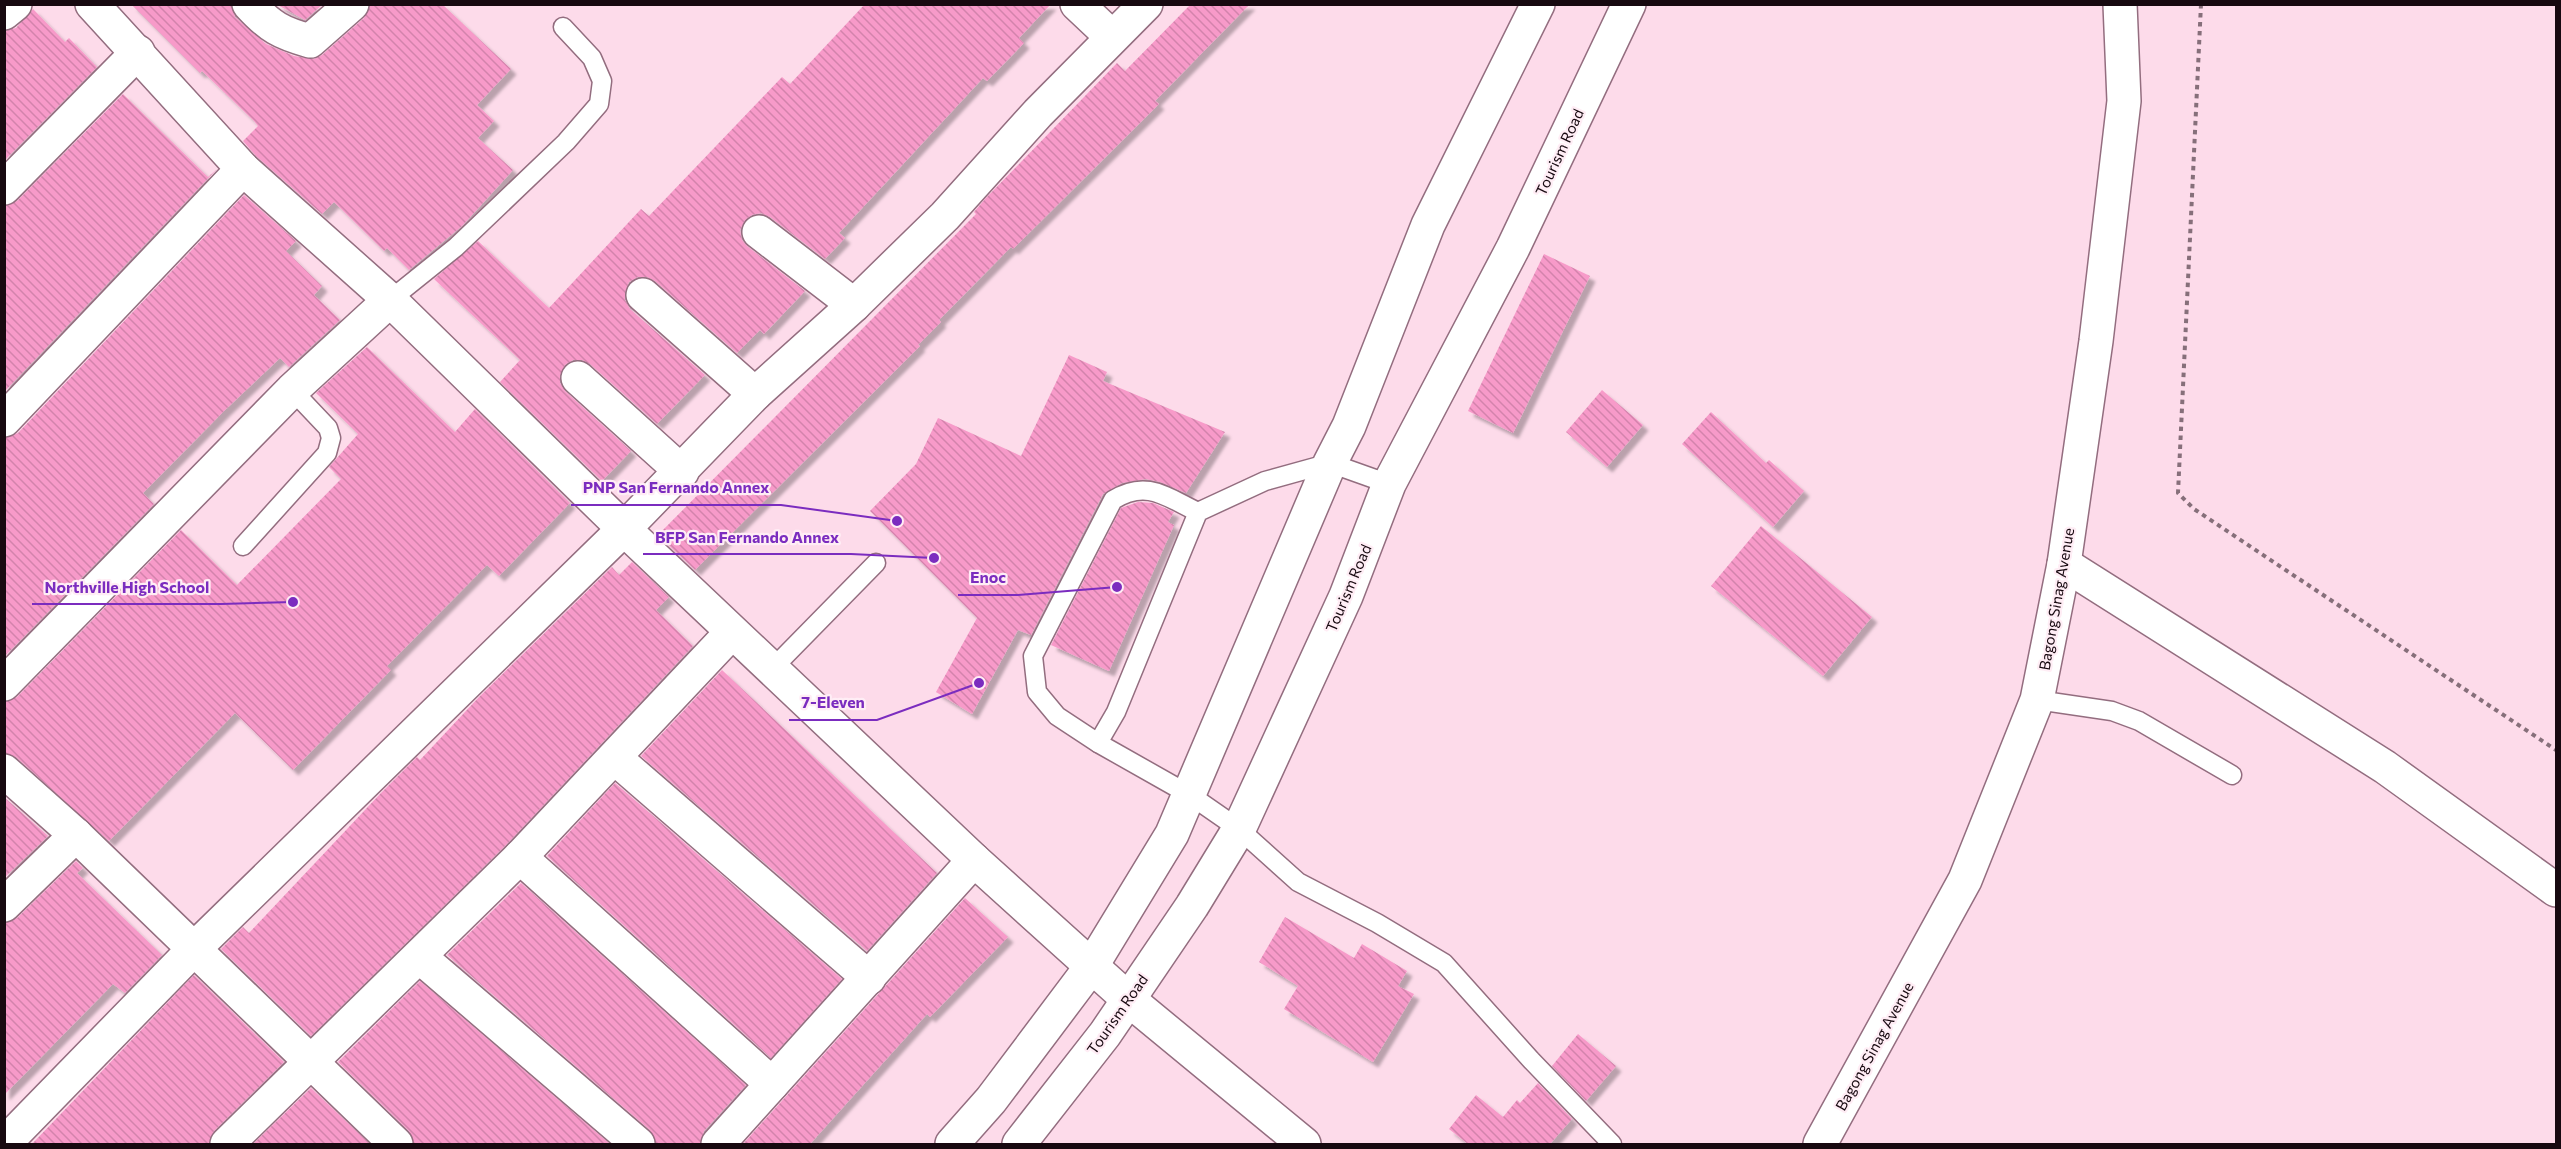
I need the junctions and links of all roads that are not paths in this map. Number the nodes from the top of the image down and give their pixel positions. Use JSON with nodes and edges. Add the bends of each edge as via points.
{"nodes":[{"id":1,"x":15,"y":4,"type":"edge"},
{"id":2,"x":92,"y":4,"type":"edge"},
{"id":3,"x":249,"y":4,"type":"edge"},
{"id":4,"x":352,"y":4,"type":"edge"},
{"id":5,"x":1077,"y":4,"type":"edge"},
{"id":6,"x":1146,"y":4,"type":"edge"},
{"id":7,"x":1538,"y":4,"type":"edge"},
{"id":8,"x":1629,"y":4,"type":"edge"},
{"id":9,"x":2120,"y":4,"type":"edge"},
{"id":10,"x":4,"y":13,"type":"edge"},
{"id":11,"x":563,"y":27,"type":"dead end"},
{"id":12,"x":1112,"y":37,"type":"junction"},
{"id":13,"x":138,"y":52,"type":"junction"},
{"id":14,"x":243,"y":169,"type":"junction"},
{"id":15,"x":4,"y":188,"type":"edge"},
{"id":16,"x":759,"y":232,"type":"dead end"},
{"id":17,"x":643,"y":295,"type":"dead end"},
{"id":18,"x":390,"y":300,"type":"junction"},
{"id":19,"x":854,"y":305,"type":"junction"},
{"id":20,"x":578,"y":378,"type":"dead end"},
{"id":21,"x":292,"y":390,"type":"junction"},
{"id":22,"x":755,"y":394,"type":"junction"},
{"id":23,"x":4,"y":420,"type":"edge"},
{"id":24,"x":1330,"y":464,"type":"junction"},
{"id":25,"x":682,"y":472,"type":"junction"},
{"id":26,"x":1389,"y":484,"type":"junction"},
{"id":27,"x":1198,"y":512,"type":"junction"},
{"id":28,"x":624,"y":529,"type":"junction"},
{"id":29,"x":243,"y":546,"type":"dead end"},
{"id":30,"x":876,"y":563,"type":"dead end"},
{"id":31,"x":2064,"y":564,"type":"junction"},
{"id":32,"x":732,"y":632,"type":"junction"},
{"id":33,"x":772,"y":669,"type":"junction"},
{"id":34,"x":4,"y":684,"type":"edge"},
{"id":35,"x":2037,"y":700,"type":"junction"},
{"id":36,"x":1098,"y":743,"type":"junction"},
{"id":37,"x":615,"y":758,"type":"junction"},
{"id":38,"x":4,"y":771,"type":"edge"},
{"id":39,"x":2232,"y":775,"type":"dead end"},
{"id":40,"x":1190,"y":795,"type":"junction"},
{"id":41,"x":1239,"y":829,"type":"junction"},
{"id":42,"x":76,"y":835,"type":"junction"},
{"id":43,"x":520,"y":857,"type":"junction"},
{"id":44,"x":974,"y":860,"type":"junction"},
{"id":45,"x":2556,"y":890,"type":"edge"},
{"id":46,"x":4,"y":905,"type":"edge"},
{"id":47,"x":194,"y":949,"type":"junction"},
{"id":48,"x":420,"y":957,"type":"junction"},
{"id":49,"x":1091,"y":967,"type":"junction"},
{"id":50,"x":869,"y":978,"type":"junction"},
{"id":51,"x":1128,"y":999,"type":"junction"},
{"id":52,"x":309,"y":1063,"type":"junction"},
{"id":53,"x":772,"y":1084,"type":"junction"},
{"id":54,"x":4,"y":1144,"type":"edge"},
{"id":55,"x":227,"y":1144,"type":"edge"},
{"id":56,"x":396,"y":1144,"type":"edge"},
{"id":57,"x":638,"y":1144,"type":"edge"},
{"id":58,"x":718,"y":1144,"type":"edge"},
{"id":59,"x":952,"y":1144,"type":"edge"},
{"id":60,"x":1019,"y":1144,"type":"edge"},
{"id":61,"x":1304,"y":1144,"type":"edge"},
{"id":62,"x":1612,"y":1144,"type":"edge"},
{"id":63,"x":1820,"y":1144,"type":"edge"}],
"edges":[{"from":1,"to":10,"type":"street"},
{"from":2,"to":13,"type":"street"},
{"from":3,"to":4,"type":"street","via":[[266,23],[282,33],[310,41]]},
{"from":5,"to":12,"type":"street"},
{"from":6,"to":12,"type":"street"},
{"from":7,"to":24,"type":"street","via":[[1428,225],[1349,426]]},
{"from":8,"to":26,"type":"street","name":"Tourism Road","via":[[1513,248]]},
{"from":9,"to":31,"type":"street","name":"Bagong Sinag Avenue","via":[[2124,101],[2096,341]]},
{"from":11,"to":18,"type":"lane","via":[[592,58],[602,81],[599,104],[566,142],[456,247]]},
{"from":12,"to":19,"type":"street","via":[[945,216]]},
{"from":13,"to":14,"type":"street"},
{"from":13,"to":15,"type":"street"},
{"from":14,"to":18,"type":"street"},
{"from":14,"to":23,"type":"street"},
{"from":16,"to":19,"type":"street"},
{"from":17,"to":22,"type":"street"},
{"from":18,"to":21,"type":"street"},
{"from":18,"to":28,"type":"street"},
{"from":19,"to":22,"type":"street"},
{"from":20,"to":25,"type":"street"},
{"from":21,"to":29,"type":"lane","via":[[328,428],[331,438],[327,453]]},
{"from":21,"to":34,"type":"street"},
{"from":22,"to":25,"type":"street"},
{"from":24,"to":26,"type":"lane"},
{"from":24,"to":27,"type":"lane","via":[[1265,481]]},
{"from":24,"to":40,"type":"street"},
{"from":25,"to":28,"type":"street"},
{"from":26,"to":41,"type":"street","name":"Tourism Road","via":[[1346,596]]},
{"from":27,"to":36,"type":"lane","via":[[1116,712]]},
{"from":27,"to":36,"type":"lane","via":[[1151,490],[1129,490],[1113,500],[1033,656],[1037,692],[1057,716]]},
{"from":28,"to":32,"type":"street"},
{"from":28,"to":47,"type":"street"},
{"from":30,"to":33,"type":"lane"},
{"from":31,"to":35,"type":"street","name":"Bagong Sinag Avenue"},
{"from":31,"to":45,"type":"street","via":[[2385,767]]},
{"from":32,"to":33,"type":"street"},
{"from":32,"to":37,"type":"street"},
{"from":33,"to":44,"type":"street"},
{"from":35,"to":39,"type":"lane","via":[[2112,711],[2139,721]]},
{"from":35,"to":63,"type":"street","name":"Bagong Sinag Avenue","via":[[1965,880]]},
{"from":36,"to":40,"type":"lane"},
{"from":37,"to":43,"type":"street"},
{"from":37,"to":50,"type":"street"},
{"from":38,"to":42,"type":"street"},
{"from":40,"to":41,"type":"lane"},
{"from":40,"to":49,"type":"street","via":[[1172,834]]},
{"from":41,"to":51,"type":"street","name":"Tourism Road"},
{"from":41,"to":62,"type":"lane","via":[[1298,882],[1444,963]]},
{"from":42,"to":46,"type":"street"},
{"from":42,"to":47,"type":"street"},
{"from":43,"to":48,"type":"street"},
{"from":43,"to":53,"type":"street"},
{"from":44,"to":49,"type":"street"},
{"from":44,"to":50,"type":"street"},
{"from":47,"to":52,"type":"street"},
{"from":47,"to":54,"type":"street"},
{"from":48,"to":52,"type":"street"},
{"from":48,"to":57,"type":"street"},
{"from":49,"to":51,"type":"street"},
{"from":49,"to":59,"type":"street","via":[[991,1100]]},
{"from":50,"to":53,"type":"street"},
{"from":51,"to":60,"type":"street","name":"Tourism Road"},
{"from":51,"to":61,"type":"street"},
{"from":52,"to":55,"type":"street"},
{"from":52,"to":56,"type":"street"},
{"from":53,"to":58,"type":"street"}]}
